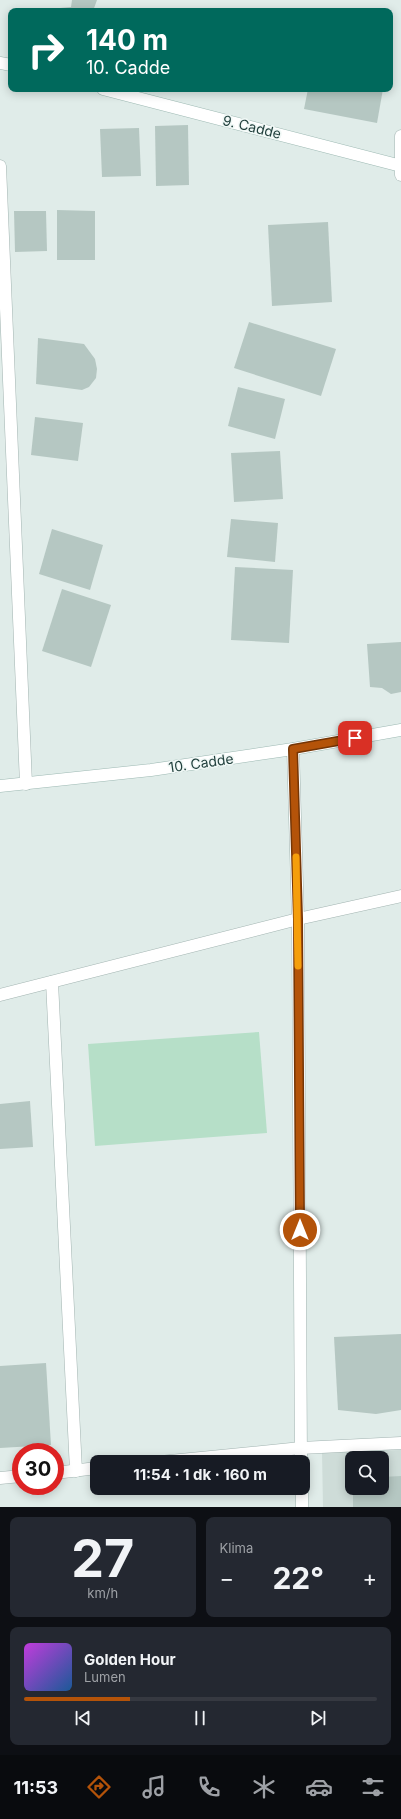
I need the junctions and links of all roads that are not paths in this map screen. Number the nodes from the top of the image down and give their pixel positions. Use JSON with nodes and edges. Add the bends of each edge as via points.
{"nodes":[{"id":1,"x":114,"y":92,"type":"edge"},
{"id":2,"x":401,"y":136,"type":"edge"},
{"id":3,"x":0,"y":166,"type":"edge"},
{"id":4,"x":401,"y":169,"type":"edge"},
{"id":5,"x":401,"y":730,"type":"edge"},
{"id":6,"x":293,"y":749,"type":"junction"},
{"id":7,"x":26,"y":784,"type":"junction"},
{"id":8,"x":0,"y":786,"type":"edge"},
{"id":9,"x":401,"y":896,"type":"edge"},
{"id":10,"x":298,"y":919,"type":"junction"},
{"id":11,"x":52,"y":982,"type":"junction"},
{"id":12,"x":0,"y":995,"type":"edge"},
{"id":13,"x":401,"y":1443,"type":"edge"},
{"id":14,"x":301,"y":1448,"type":"junction"},
{"id":15,"x":230,"y":1455,"type":"edge"},
{"id":16,"x":302,"y":1455,"type":"edge"},
{"id":17,"x":90,"y":1469,"type":"edge"},
{"id":18,"x":76,"y":1471,"type":"junction"},
{"id":19,"x":64,"y":1472,"type":"edge"},
{"id":20,"x":12,"y":1477,"type":"edge"},
{"id":21,"x":0,"y":1478,"type":"edge"},
{"id":22,"x":302,"y":1495,"type":"edge"},
{"id":23,"x":302,"y":1507,"type":"edge"}],
"edges":[{"from":1,"to":4,"type":"street","name":"9. Cadde"},
{"from":2,"to":4,"type":"street"},
{"from":3,"to":7,"type":"street"},
{"from":5,"to":6,"type":"street","name":"10. Cadde"},
{"from":6,"to":7,"type":"street","name":"10. Cadde","via":[[152,770]]},
{"from":6,"to":10,"type":"street"},
{"from":7,"to":8,"type":"street","name":"10. Cadde"},
{"from":9,"to":10,"type":"street"},
{"from":10,"to":11,"type":"street"},
{"from":10,"to":14,"type":"street"},
{"from":11,"to":12,"type":"street"},
{"from":11,"to":18,"type":"street"},
{"from":13,"to":14,"type":"street"},
{"from":14,"to":15,"type":"street"},
{"from":14,"to":16,"type":"street"},
{"from":17,"to":18,"type":"street"},
{"from":18,"to":19,"type":"street"},
{"from":20,"to":21,"type":"street"},
{"from":22,"to":23,"type":"street"}]}
